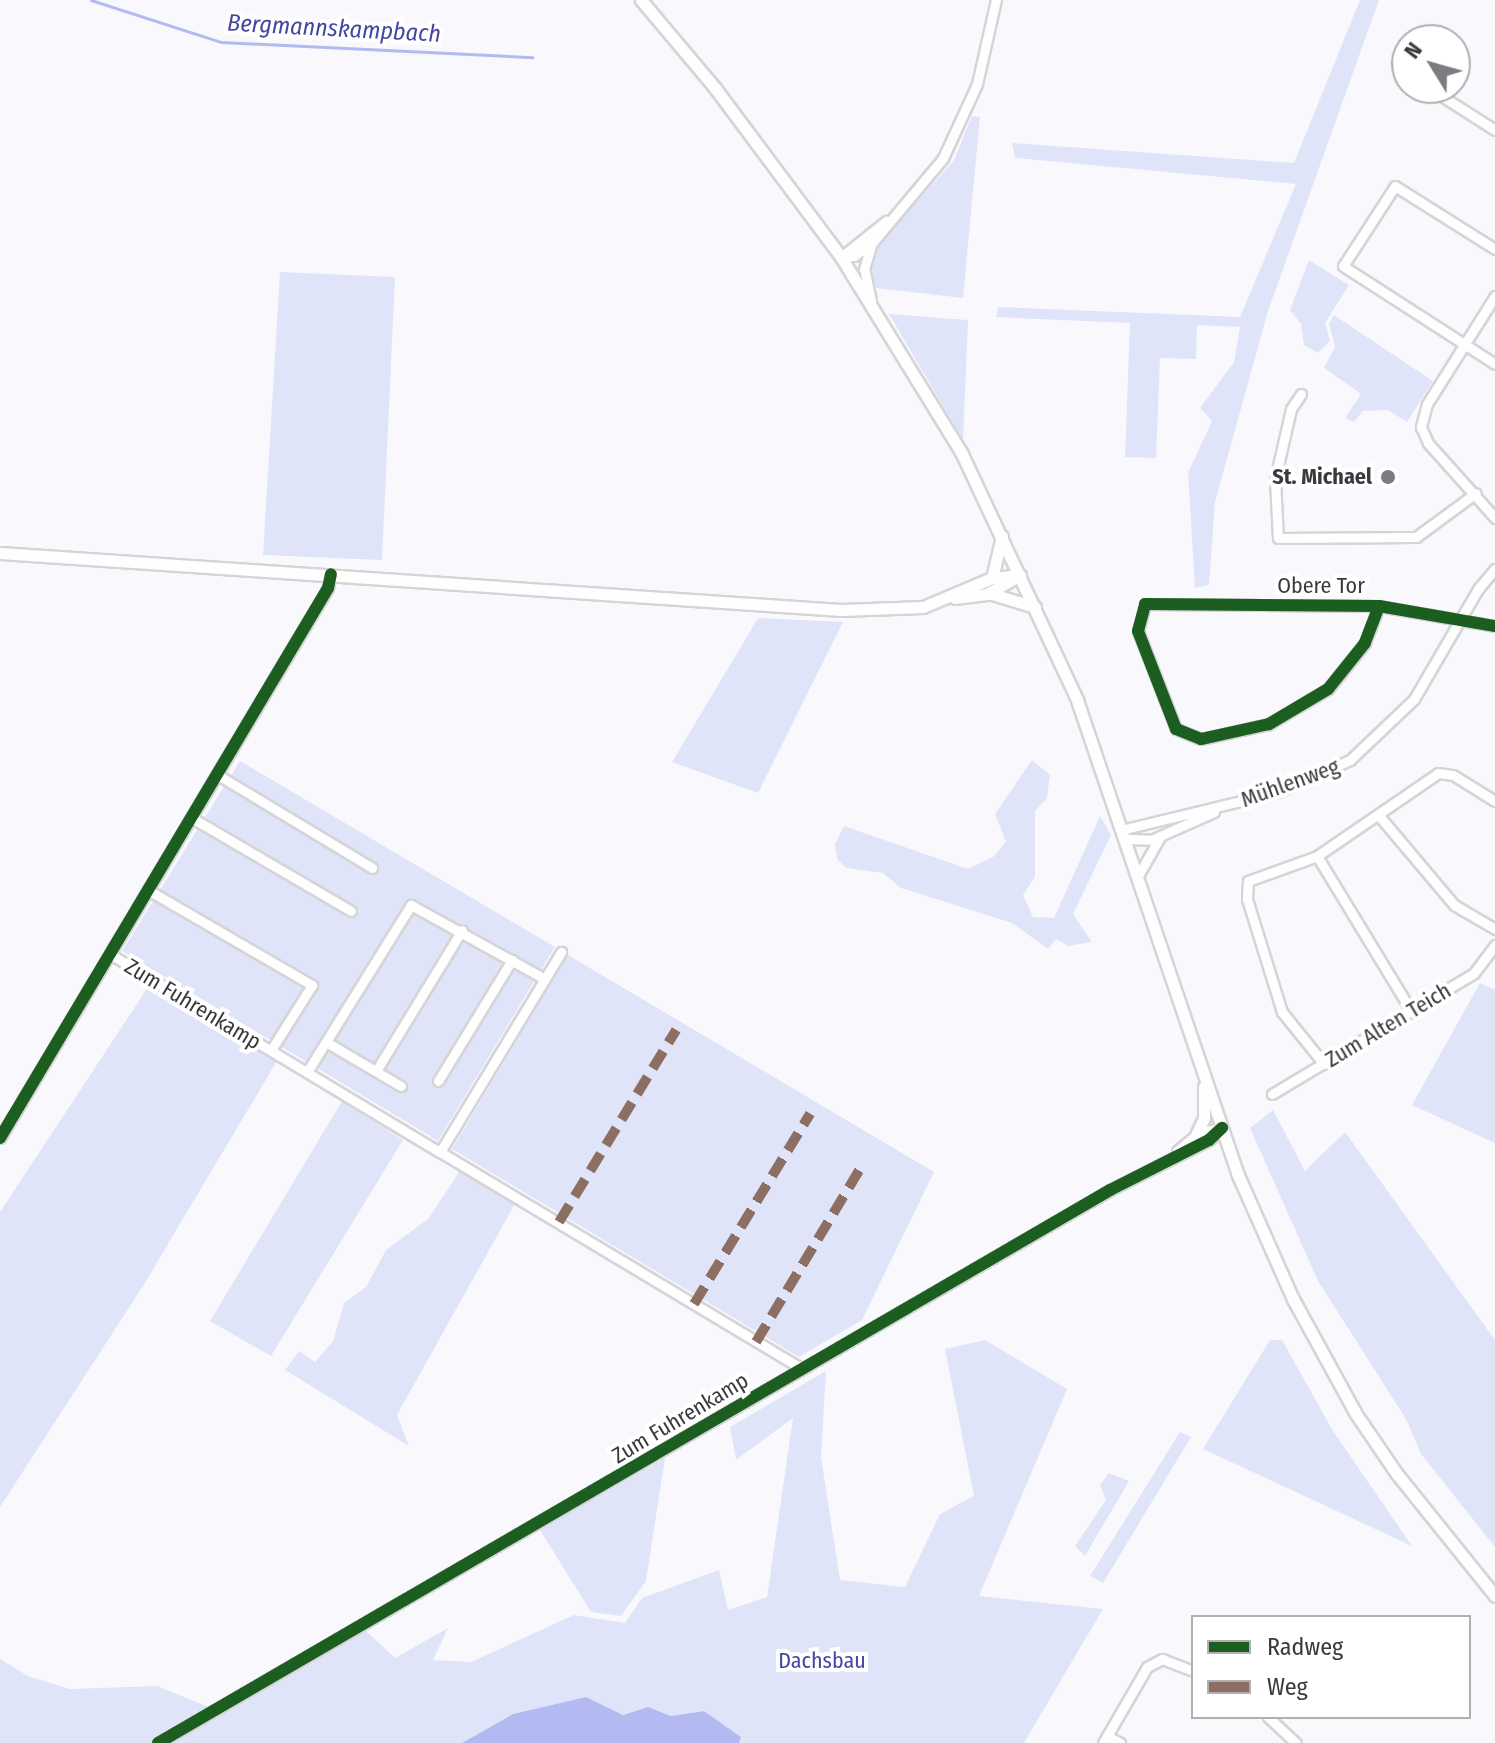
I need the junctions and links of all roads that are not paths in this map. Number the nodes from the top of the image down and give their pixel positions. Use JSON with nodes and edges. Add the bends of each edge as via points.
{"nodes":[{"id":1,"x":641,"y":0,"type":"edge"},
{"id":2,"x":996,"y":0,"type":"edge"},
{"id":3,"x":1454,"y":104,"type":"edge"},
{"id":4,"x":1495,"y":130,"type":"edge"},
{"id":5,"x":902,"y":209,"type":"junction"},
{"id":6,"x":872,"y":243,"type":"junction"},
{"id":7,"x":1495,"y":249,"type":"edge"},
{"id":8,"x":841,"y":257,"type":"junction"},
{"id":9,"x":1495,"y":296,"type":"edge"},
{"id":10,"x":871,"y":303,"type":"junction"},
{"id":11,"x":1464,"y":345,"type":"junction"},
{"id":12,"x":1495,"y":364,"type":"edge"},
{"id":13,"x":1301,"y":394,"type":"dead end"},
{"id":14,"x":1476,"y":493,"type":"junction"},
{"id":15,"x":1495,"y":518,"type":"edge"},
{"id":16,"x":1002,"y":536,"type":"junction"},
{"id":17,"x":0,"y":553,"type":"edge"},
{"id":18,"x":1495,"y":569,"type":"edge"},
{"id":19,"x":331,"y":574,"type":"junction"},
{"id":20,"x":1020,"y":575,"type":"junction"},
{"id":21,"x":992,"y":578,"type":"junction"},
{"id":22,"x":987,"y":594,"type":"junction"},
{"id":23,"x":952,"y":598,"type":"junction"},
{"id":24,"x":1379,"y":606,"type":"junction"},
{"id":25,"x":1035,"y":607,"type":"junction"},
{"id":26,"x":1462,"y":618,"type":"junction"},
{"id":27,"x":1495,"y":626,"type":"edge"},
{"id":28,"x":218,"y":775,"type":"junction"},
{"id":29,"x":1495,"y":801,"type":"edge"},
{"id":30,"x":1227,"y":806,"type":"junction"},
{"id":31,"x":1380,"y":817,"type":"junction"},
{"id":32,"x":192,"y":818,"type":"junction"},
{"id":33,"x":1126,"y":834,"type":"junction"},
{"id":34,"x":1160,"y":837,"type":"junction"},
{"id":35,"x":1317,"y":856,"type":"junction"},
{"id":36,"x":372,"y":868,"type":"dead end"},
{"id":37,"x":1139,"y":874,"type":"junction"},
{"id":38,"x":148,"y":890,"type":"junction"},
{"id":39,"x":351,"y":911,"type":"dead end"},
{"id":40,"x":1495,"y":929,"type":"edge"},
{"id":41,"x":462,"y":930,"type":"junction"},
{"id":42,"x":1495,"y":945,"type":"edge"},
{"id":43,"x":561,"y":952,"type":"dead end"},
{"id":44,"x":110,"y":954,"type":"junction"},
{"id":45,"x":512,"y":960,"type":"junction"},
{"id":46,"x":545,"y":979,"type":"junction"},
{"id":47,"x":1412,"y":1012,"type":"junction"},
{"id":48,"x":326,"y":1042,"type":"junction"},
{"id":49,"x":271,"y":1050,"type":"junction"},
{"id":50,"x":1324,"y":1064,"type":"junction"},
{"id":51,"x":376,"y":1071,"type":"junction"},
{"id":52,"x":307,"y":1072,"type":"junction"},
{"id":53,"x":1204,"y":1075,"type":"junction"},
{"id":54,"x":438,"y":1081,"type":"dead end"},
{"id":55,"x":401,"y":1086,"type":"dead end"},
{"id":56,"x":1272,"y":1094,"type":"dead end"},
{"id":57,"x":1222,"y":1128,"type":"junction"},
{"id":58,"x":1196,"y":1135,"type":"junction"},
{"id":59,"x":0,"y":1138,"type":"edge"},
{"id":60,"x":440,"y":1152,"type":"junction"},
{"id":61,"x":1175,"y":1153,"type":"junction"},
{"id":62,"x":802,"y":1369,"type":"junction"},
{"id":63,"x":1495,"y":1596,"type":"edge"},
{"id":64,"x":1191,"y":1670,"type":"edge"},
{"id":65,"x":1270,"y":1719,"type":"edge"},
{"id":66,"x":1105,"y":1739,"type":"edge"},
{"id":67,"x":158,"y":1743,"type":"edge"},
{"id":68,"x":1120,"y":1743,"type":"edge"},
{"id":69,"x":1296,"y":1743,"type":"edge"}],
"edges":[{"from":1,"to":8,"type":"main road","via":[[715,88]]},
{"from":2,"to":5,"type":"street","via":[[969,106],[943,158]]},
{"from":3,"to":4,"type":"street"},
{"from":5,"to":6,"type":"street"},
{"from":5,"to":8,"type":"street"},
{"from":6,"to":8,"type":"street","via":[[854,256]]},
{"from":6,"to":10,"type":"street","via":[[864,269]]},
{"from":7,"to":11,"type":"street","via":[[1395,186],[1343,266]]},
{"from":8,"to":10,"type":"main road"},
{"from":9,"to":11,"type":"street"},
{"from":10,"to":16,"type":"main road","via":[[962,454]]},
{"from":11,"to":12,"type":"street"},
{"from":11,"to":14,"type":"street","via":[[1427,404],[1421,427],[1428,443]]},
{"from":13,"to":14,"type":"street","via":[[1291,409],[1275,479],[1278,538],[1416,537]]},
{"from":14,"to":15,"type":"street"},
{"from":16,"to":20,"type":"main road"},
{"from":16,"to":21,"type":"main road"},
{"from":17,"to":19,"type":"main road"},
{"from":18,"to":26,"type":"street","name":"Mühlenweg"},
{"from":19,"to":23,"type":"main road","via":[[841,610],[913,609]]},
{"from":19,"to":28,"type":"street","via":[[328,588]]},
{"from":20,"to":21,"type":"main road"},
{"from":20,"to":22,"type":"main road"},
{"from":20,"to":25,"type":"main road"},
{"from":21,"to":23,"type":"main road"},
{"from":22,"to":23,"type":"main road"},
{"from":22,"to":25,"type":"main road"},
{"from":24,"to":24,"type":"street","name":"Obere Tor","via":[[1349,668],[1303,708],[1269,724],[1201,739],[1176,729],[1140,644],[1138,624],[1145,604]]},
{"from":24,"to":26,"type":"street","name":"Obere Tor"},
{"from":25,"to":33,"type":"main road","via":[[1077,700]]},
{"from":26,"to":27,"type":"street","name":"Obere Tor"},
{"from":26,"to":30,"type":"street","name":"Mühlenweg","via":[[1414,699],[1365,749],[1304,782]]},
{"from":28,"to":32,"type":"street"},
{"from":28,"to":36,"type":"street"},
{"from":29,"to":31,"type":"street","via":[[1453,775],[1438,773]]},
{"from":30,"to":33,"type":"street","name":"Mühlenweg"},
{"from":30,"to":34,"type":"street","name":"Mühlenweg"},
{"from":31,"to":35,"type":"street"},
{"from":31,"to":40,"type":"street","via":[[1454,905]]},
{"from":32,"to":38,"type":"street"},
{"from":32,"to":39,"type":"street"},
{"from":33,"to":34,"type":"street","name":"Mühlenweg"},
{"from":33,"to":37,"type":"main road"},
{"from":34,"to":37,"type":"street"},
{"from":35,"to":47,"type":"street"},
{"from":35,"to":50,"type":"street","via":[[1256,874],[1245,888],[1282,1012]]},
{"from":37,"to":53,"type":"main road"},
{"from":38,"to":44,"type":"street"},
{"from":38,"to":49,"type":"street","via":[[312,985]]},
{"from":41,"to":45,"type":"street"},
{"from":41,"to":48,"type":"street","via":[[411,905]]},
{"from":41,"to":51,"type":"street"},
{"from":42,"to":47,"type":"street","name":"Zum Alten Teich","via":[[1474,973]]},
{"from":43,"to":46,"type":"street"},
{"from":44,"to":49,"type":"street","name":"Zum Fuhrenkamp"},
{"from":44,"to":59,"type":"street"},
{"from":45,"to":46,"type":"street"},
{"from":45,"to":54,"type":"street"},
{"from":46,"to":60,"type":"street"},
{"from":47,"to":50,"type":"street","name":"Zum Alten Teich"},
{"from":48,"to":51,"type":"street"},
{"from":48,"to":52,"type":"street"},
{"from":49,"to":52,"type":"street","name":"Zum Fuhrenkamp"},
{"from":50,"to":56,"type":"street","name":"Zum Alten Teich"},
{"from":51,"to":55,"type":"street"},
{"from":52,"to":60,"type":"street","name":"Zum Fuhrenkamp"},
{"from":53,"to":57,"type":"main road"},
{"from":53,"to":58,"type":"main road","via":[[1204,1114]]},
{"from":57,"to":58,"type":"street","name":"Zum Fuhrenkamp"},
{"from":57,"to":61,"type":"street","name":"Zum Fuhrenkamp","via":[[1209,1140]]},
{"from":57,"to":63,"type":"main road","via":[[1287,1287],[1356,1414],[1441,1532]]},
{"from":58,"to":61,"type":"street","name":"Zum Fuhrenkamp"},
{"from":60,"to":62,"type":"street","name":"Zum Fuhrenkamp"},
{"from":61,"to":62,"type":"street","name":"Zum Fuhrenkamp"},
{"from":62,"to":67,"type":"street","name":"Zum Fuhrenkamp"},
{"from":64,"to":66,"type":"street","via":[[1155,1661]]},
{"from":65,"to":69,"type":"street"},
{"from":66,"to":68,"type":"street"}]}
